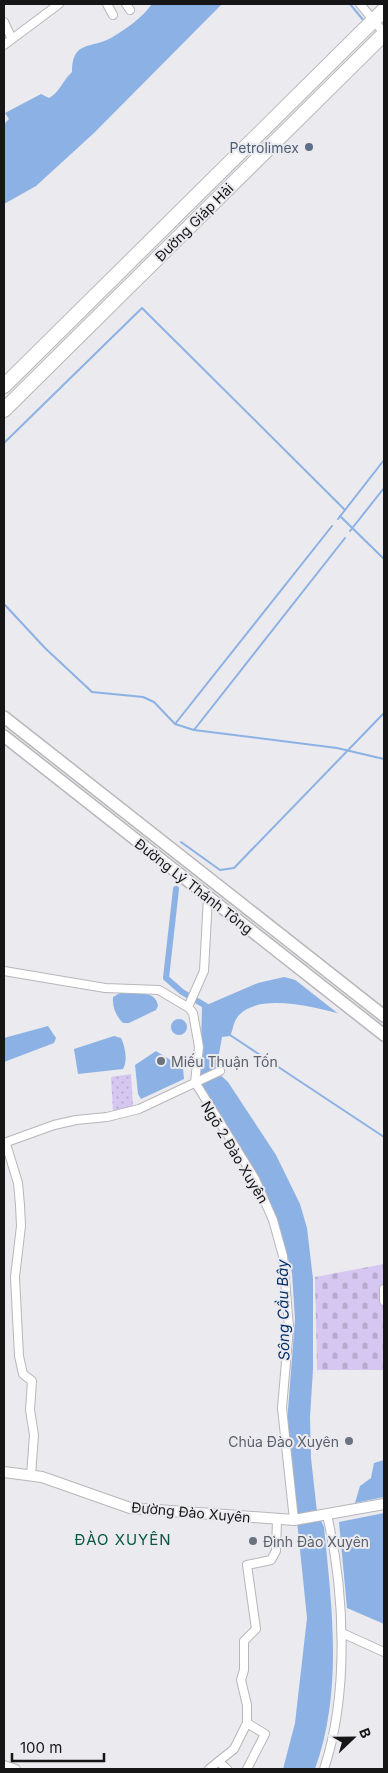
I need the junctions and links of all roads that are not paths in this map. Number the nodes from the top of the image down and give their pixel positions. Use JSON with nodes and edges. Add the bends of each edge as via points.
{"nodes":[{"id":1,"x":59,"y":4,"type":"edge"},
{"id":2,"x":107,"y":4,"type":"edge"},
{"id":3,"x":360,"y":4,"type":"edge"},
{"id":4,"x":384,"y":10,"type":"edge"},
{"id":5,"x":113,"y":15,"type":"dead end"},
{"id":6,"x":374,"y":20,"type":"junction"},
{"id":7,"x":4,"y":22,"type":"edge"},
{"id":8,"x":384,"y":33,"type":"edge"},
{"id":9,"x":12,"y":39,"type":"junction"},
{"id":10,"x":4,"y":45,"type":"edge"},
{"id":11,"x":4,"y":386,"type":"edge"},
{"id":12,"x":4,"y":410,"type":"edge"},
{"id":13,"x":4,"y":717,"type":"edge"},
{"id":14,"x":4,"y":736,"type":"edge"},
{"id":15,"x":203,"y":874,"type":"junction"},
{"id":16,"x":194,"y":886,"type":"junction"},
{"id":17,"x":208,"y":896,"type":"junction"},
{"id":18,"x":4,"y":971,"type":"edge"},
{"id":19,"x":189,"y":1005,"type":"junction"},
{"id":20,"x":384,"y":1016,"type":"edge"},
{"id":21,"x":381,"y":1033,"type":"edge"},
{"id":22,"x":220,"y":1070,"type":"dead end"},
{"id":23,"x":196,"y":1082,"type":"junction"},
{"id":24,"x":5,"y":1144,"type":"edge"},
{"id":25,"x":384,"y":1288,"type":"edge"},
{"id":26,"x":384,"y":1300,"type":"edge"},
{"id":27,"x":4,"y":1472,"type":"edge"},
{"id":28,"x":31,"y":1475,"type":"junction"},
{"id":29,"x":384,"y":1504,"type":"edge"},
{"id":30,"x":325,"y":1516,"type":"junction"},
{"id":31,"x":277,"y":1520,"type":"junction"},
{"id":32,"x":294,"y":1520,"type":"junction"},
{"id":33,"x":342,"y":1633,"type":"junction"},
{"id":34,"x":384,"y":1652,"type":"edge"},
{"id":35,"x":247,"y":1722,"type":"junction"},
{"id":36,"x":219,"y":1762,"type":"junction"},
{"id":37,"x":4,"y":1765,"type":"edge"},
{"id":38,"x":16,"y":1769,"type":"edge"},
{"id":39,"x":209,"y":1769,"type":"edge"},
{"id":40,"x":226,"y":1769,"type":"edge"},
{"id":41,"x":246,"y":1769,"type":"edge"},
{"id":42,"x":324,"y":1769,"type":"edge"}],
"edges":[{"from":1,"to":9,"type":"street"},
{"from":2,"to":5,"type":"street"},
{"from":3,"to":6,"type":"street"},
{"from":4,"to":6,"type":"highway","name":"Đường Giáp Hải"},
{"from":6,"to":8,"type":"street"},
{"from":6,"to":11,"type":"highway","name":"Đường Giáp Hải"},
{"from":7,"to":9,"type":"street"},
{"from":8,"to":12,"type":"highway","name":"Đường Giáp Hải"},
{"from":9,"to":10,"type":"street"},
{"from":13,"to":15,"type":"main road","name":"Đường Lý Thánh Tông"},
{"from":14,"to":16,"type":"main road","name":"Đường Lý Thánh Tông"},
{"from":15,"to":16,"type":"main road"},
{"from":15,"to":20,"type":"main road","name":"Đường Lý Thánh Tông"},
{"from":16,"to":17,"type":"main road","name":"Đường Lý Thánh Tông"},
{"from":17,"to":19,"type":"street","via":[[204,971]]},
{"from":17,"to":21,"type":"main road","name":"Đường Lý Thánh Tông"},
{"from":18,"to":19,"type":"street","via":[[105,988],[159,990]]},
{"from":19,"to":23,"type":"street","via":[[198,1034]]},
{"from":22,"to":23,"type":"street"},
{"from":23,"to":24,"type":"street","via":[[129,1112],[54,1125]]},
{"from":23,"to":32,"type":"street","name":"Ngõ 2 Đào Xuyên","via":[[255,1179],[273,1220],[281,1249],[289,1327],[282,1408]]},
{"from":24,"to":28,"type":"street","via":[[18,1183],[20,1205],[16,1303],[19,1356],[23,1374],[32,1381],[30,1410],[34,1435]]},
{"from":25,"to":26,"type":"street"},
{"from":27,"to":28,"type":"street","name":"Đường Đào Xuyên"},
{"from":28,"to":31,"type":"street","name":"Đường Đào Xuyên","via":[[52,1479],[130,1508]]},
{"from":29,"to":30,"type":"street"},
{"from":30,"to":32,"type":"street","name":"Đường Đào Xuyên"},
{"from":30,"to":33,"type":"street","via":[[336,1558]]},
{"from":31,"to":32,"type":"street","name":"Đường Đào Xuyên"},
{"from":31,"to":35,"type":"street","via":[[276,1551],[272,1560],[247,1565],[256,1629],[244,1641],[241,1680]]},
{"from":33,"to":34,"type":"street"},
{"from":33,"to":42,"type":"street","via":[[334,1724]]},
{"from":35,"to":36,"type":"street","via":[[237,1744]]},
{"from":35,"to":41,"type":"street","via":[[265,1734]]},
{"from":36,"to":39,"type":"street"},
{"from":36,"to":40,"type":"street"},
{"from":37,"to":38,"type":"street"}]}
